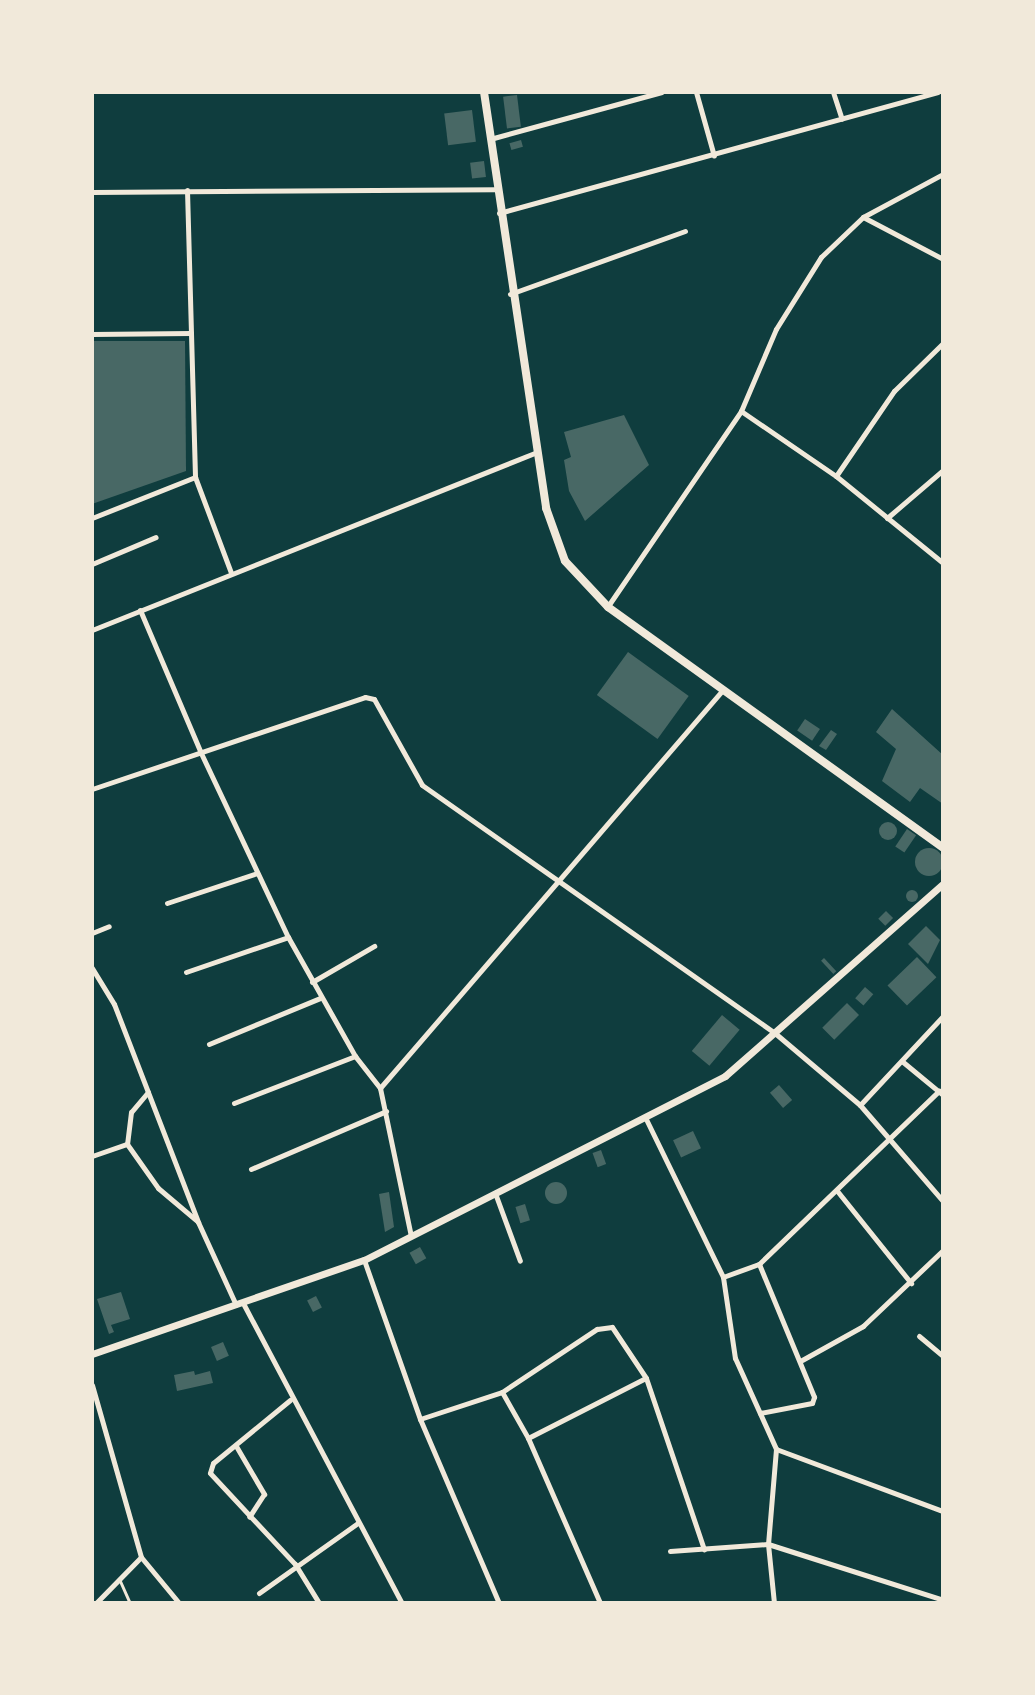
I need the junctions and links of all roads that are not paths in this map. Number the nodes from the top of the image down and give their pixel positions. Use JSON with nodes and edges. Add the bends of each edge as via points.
{"nodes":[{"id":1,"x":484,"y":92,"type":"edge"},
{"id":2,"x":662,"y":92,"type":"edge"},
{"id":3,"x":696,"y":92,"type":"edge"},
{"id":4,"x":833,"y":92,"type":"edge"},
{"id":5,"x":938,"y":92,"type":"edge"},
{"id":6,"x":842,"y":119,"type":"junction"},
{"id":7,"x":490,"y":139,"type":"junction"},
{"id":8,"x":714,"y":156,"type":"junction"},
{"id":9,"x":943,"y":174,"type":"edge"},
{"id":10,"x":496,"y":189,"type":"junction"},
{"id":11,"x":187,"y":190,"type":"junction"},
{"id":12,"x":92,"y":192,"type":"edge"},
{"id":13,"x":498,"y":213,"type":"junction"},
{"id":14,"x":863,"y":217,"type":"junction"},
{"id":15,"x":685,"y":231,"type":"dead end"},
{"id":16,"x":943,"y":259,"type":"edge"},
{"id":17,"x":510,"y":294,"type":"junction"},
{"id":18,"x":191,"y":333,"type":"junction"},
{"id":19,"x":92,"y":334,"type":"edge"},
{"id":20,"x":943,"y":343,"type":"edge"},
{"id":21,"x":741,"y":411,"type":"junction"},
{"id":22,"x":536,"y":452,"type":"junction"},
{"id":23,"x":943,"y":470,"type":"edge"},
{"id":24,"x":836,"y":476,"type":"junction"},
{"id":25,"x":195,"y":477,"type":"junction"},
{"id":26,"x":92,"y":518,"type":"edge"},
{"id":27,"x":887,"y":518,"type":"junction"},
{"id":28,"x":156,"y":537,"type":"dead end"},
{"id":29,"x":943,"y":563,"type":"edge"},
{"id":30,"x":92,"y":564,"type":"edge"},
{"id":31,"x":231,"y":573,"type":"junction"},
{"id":32,"x":608,"y":607,"type":"junction"},
{"id":33,"x":140,"y":610,"type":"junction"},
{"id":34,"x":93,"y":627,"type":"edge"},
{"id":35,"x":721,"y":692,"type":"junction"},
{"id":36,"x":200,"y":751,"type":"junction"},
{"id":37,"x":92,"y":789,"type":"edge"},
{"id":38,"x":943,"y":848,"type":"edge"},
{"id":39,"x":257,"y":873,"type":"junction"},
{"id":40,"x":559,"y":883,"type":"junction"},
{"id":41,"x":943,"y":884,"type":"edge"},
{"id":42,"x":167,"y":903,"type":"dead end"},
{"id":43,"x":109,"y":926,"type":"dead end"},
{"id":44,"x":92,"y":933,"type":"edge"},
{"id":45,"x":288,"y":937,"type":"junction"},
{"id":46,"x":374,"y":946,"type":"dead end"},
{"id":47,"x":92,"y":968,"type":"edge"},
{"id":48,"x":186,"y":972,"type":"dead end"},
{"id":49,"x":312,"y":982,"type":"junction"},
{"id":50,"x":320,"y":998,"type":"junction"},
{"id":51,"x":943,"y":1016,"type":"edge"},
{"id":52,"x":776,"y":1034,"type":"junction"},
{"id":53,"x":209,"y":1044,"type":"dead end"},
{"id":54,"x":355,"y":1056,"type":"junction"},
{"id":55,"x":903,"y":1062,"type":"junction"},
{"id":56,"x":380,"y":1088,"type":"junction"},
{"id":57,"x":148,"y":1092,"type":"junction"},
{"id":58,"x":941,"y":1093,"type":"edge"},
{"id":59,"x":234,"y":1103,"type":"dead end"},
{"id":60,"x":860,"y":1105,"type":"junction"},
{"id":61,"x":386,"y":1111,"type":"junction"},
{"id":62,"x":645,"y":1117,"type":"junction"},
{"id":63,"x":892,"y":1139,"type":"junction"},
{"id":64,"x":127,"y":1144,"type":"junction"},
{"id":65,"x":92,"y":1156,"type":"edge"},
{"id":66,"x":251,"y":1169,"type":"dead end"},
{"id":67,"x":494,"y":1192,"type":"junction"},
{"id":68,"x":838,"y":1192,"type":"junction"},
{"id":69,"x":943,"y":1201,"type":"edge"},
{"id":70,"x":198,"y":1222,"type":"junction"},
{"id":71,"x":412,"y":1237,"type":"junction"},
{"id":72,"x":941,"y":1255,"type":"edge"},
{"id":73,"x":364,"y":1260,"type":"junction"},
{"id":74,"x":520,"y":1261,"type":"dead end"},
{"id":75,"x":759,"y":1264,"type":"junction"},
{"id":76,"x":723,"y":1277,"type":"junction"},
{"id":77,"x":911,"y":1283,"type":"junction"},
{"id":78,"x":240,"y":1306,"type":"junction"},
{"id":79,"x":919,"y":1336,"type":"dead end"},
{"id":80,"x":92,"y":1354,"type":"edge"},
{"id":81,"x":943,"y":1356,"type":"edge"},
{"id":82,"x":802,"y":1360,"type":"junction"},
{"id":83,"x":646,"y":1378,"type":"junction"},
{"id":84,"x":92,"y":1385,"type":"edge"},
{"id":85,"x":502,"y":1392,"type":"junction"},
{"id":86,"x":290,"y":1400,"type":"junction"},
{"id":87,"x":760,"y":1413,"type":"junction"},
{"id":88,"x":420,"y":1419,"type":"junction"},
{"id":89,"x":528,"y":1438,"type":"junction"},
{"id":90,"x":236,"y":1446,"type":"junction"},
{"id":91,"x":776,"y":1449,"type":"junction"},
{"id":92,"x":943,"y":1511,"type":"edge"},
{"id":93,"x":249,"y":1517,"type":"junction"},
{"id":94,"x":358,"y":1523,"type":"junction"},
{"id":95,"x":768,"y":1544,"type":"junction"},
{"id":96,"x":704,"y":1549,"type":"junction"},
{"id":97,"x":670,"y":1551,"type":"dead end"},
{"id":98,"x":141,"y":1557,"type":"junction"},
{"id":99,"x":295,"y":1564,"type":"junction"},
{"id":100,"x":120,"y":1580,"type":"junction"},
{"id":101,"x":259,"y":1593,"type":"dead end"},
{"id":102,"x":943,"y":1600,"type":"edge"},
{"id":103,"x":96,"y":1603,"type":"edge"},
{"id":104,"x":130,"y":1603,"type":"edge"},
{"id":105,"x":179,"y":1603,"type":"edge"},
{"id":106,"x":319,"y":1603,"type":"edge"},
{"id":107,"x":402,"y":1603,"type":"edge"},
{"id":108,"x":499,"y":1603,"type":"edge"},
{"id":109,"x":600,"y":1603,"type":"edge"},
{"id":110,"x":774,"y":1603,"type":"edge"}],
"edges":[{"from":1,"to":7,"type":"main road"},
{"from":2,"to":7,"type":"street"},
{"from":3,"to":8,"type":"street"},
{"from":4,"to":6,"type":"street"},
{"from":5,"to":6,"type":"street"},
{"from":6,"to":8,"type":"street"},
{"from":7,"to":10,"type":"main road"},
{"from":8,"to":13,"type":"street"},
{"from":9,"to":14,"type":"street"},
{"from":10,"to":11,"type":"street"},
{"from":10,"to":13,"type":"main road"},
{"from":11,"to":12,"type":"street"},
{"from":11,"to":18,"type":"street"},
{"from":13,"to":17,"type":"main road"},
{"from":14,"to":16,"type":"street"},
{"from":14,"to":21,"type":"street","via":[[821,257],[776,329]]},
{"from":15,"to":17,"type":"street"},
{"from":17,"to":22,"type":"main road"},
{"from":18,"to":19,"type":"street"},
{"from":18,"to":25,"type":"street"},
{"from":20,"to":24,"type":"street","via":[[894,391]]},
{"from":21,"to":24,"type":"street"},
{"from":21,"to":32,"type":"street"},
{"from":22,"to":31,"type":"street"},
{"from":22,"to":32,"type":"main road","via":[[546,508],[565,561]]},
{"from":23,"to":27,"type":"street"},
{"from":24,"to":27,"type":"street"},
{"from":25,"to":26,"type":"street"},
{"from":25,"to":31,"type":"street"},
{"from":27,"to":29,"type":"street"},
{"from":28,"to":30,"type":"street"},
{"from":31,"to":33,"type":"street"},
{"from":32,"to":35,"type":"main road"},
{"from":33,"to":34,"type":"street"},
{"from":33,"to":36,"type":"street"},
{"from":35,"to":38,"type":"main road"},
{"from":35,"to":40,"type":"street"},
{"from":36,"to":37,"type":"street"},
{"from":36,"to":39,"type":"street"},
{"from":36,"to":40,"type":"street","via":[[365,697],[374,699],[422,785]]},
{"from":39,"to":42,"type":"street"},
{"from":39,"to":45,"type":"street"},
{"from":40,"to":52,"type":"street"},
{"from":40,"to":56,"type":"street"},
{"from":41,"to":52,"type":"street"},
{"from":43,"to":44,"type":"street"},
{"from":45,"to":48,"type":"street"},
{"from":45,"to":49,"type":"street"},
{"from":46,"to":49,"type":"street"},
{"from":47,"to":57,"type":"street","via":[[114,1004]]},
{"from":49,"to":50,"type":"street"},
{"from":50,"to":53,"type":"street"},
{"from":50,"to":54,"type":"street"},
{"from":51,"to":55,"type":"street"},
{"from":52,"to":60,"type":"street"},
{"from":52,"to":62,"type":"street","via":[[725,1076]]},
{"from":54,"to":56,"type":"street"},
{"from":54,"to":59,"type":"street"},
{"from":55,"to":58,"type":"street"},
{"from":55,"to":60,"type":"street"},
{"from":56,"to":61,"type":"street"},
{"from":57,"to":64,"type":"street","via":[[131,1112]]},
{"from":57,"to":70,"type":"street"},
{"from":58,"to":63,"type":"street"},
{"from":60,"to":63,"type":"street"},
{"from":61,"to":66,"type":"street"},
{"from":61,"to":71,"type":"street"},
{"from":62,"to":67,"type":"street"},
{"from":62,"to":76,"type":"street"},
{"from":63,"to":68,"type":"street"},
{"from":63,"to":69,"type":"street"},
{"from":64,"to":65,"type":"street"},
{"from":64,"to":70,"type":"street","via":[[158,1188]]},
{"from":67,"to":71,"type":"street"},
{"from":67,"to":74,"type":"street"},
{"from":68,"to":75,"type":"street"},
{"from":68,"to":77,"type":"street"},
{"from":70,"to":78,"type":"street"},
{"from":71,"to":73,"type":"street"},
{"from":72,"to":77,"type":"street"},
{"from":73,"to":78,"type":"street"},
{"from":73,"to":88,"type":"street"},
{"from":75,"to":76,"type":"street"},
{"from":75,"to":82,"type":"street"},
{"from":76,"to":87,"type":"street","via":[[735,1358]]},
{"from":77,"to":82,"type":"street","via":[[863,1326]]},
{"from":78,"to":80,"type":"street"},
{"from":78,"to":86,"type":"street"},
{"from":79,"to":81,"type":"street"},
{"from":82,"to":87,"type":"street","via":[[812,1403]]},
{"from":83,"to":85,"type":"street","via":[[612,1327],[597,1329]]},
{"from":83,"to":89,"type":"street"},
{"from":83,"to":96,"type":"street"},
{"from":84,"to":98,"type":"street"},
{"from":85,"to":88,"type":"street"},
{"from":85,"to":89,"type":"street"},
{"from":86,"to":90,"type":"street"},
{"from":86,"to":94,"type":"street"},
{"from":87,"to":91,"type":"street"},
{"from":88,"to":108,"type":"street"},
{"from":89,"to":109,"type":"street"},
{"from":90,"to":93,"type":"street","via":[[264,1494]]},
{"from":90,"to":93,"type":"street","via":[[213,1463],[210,1473]]},
{"from":91,"to":92,"type":"street"},
{"from":91,"to":95,"type":"street"},
{"from":93,"to":99,"type":"street"},
{"from":94,"to":99,"type":"street"},
{"from":94,"to":107,"type":"street"},
{"from":95,"to":96,"type":"street"},
{"from":95,"to":102,"type":"street"},
{"from":95,"to":110,"type":"street"},
{"from":96,"to":97,"type":"street"},
{"from":98,"to":100,"type":"street"},
{"from":98,"to":105,"type":"street"},
{"from":99,"to":101,"type":"street"},
{"from":99,"to":106,"type":"street"},
{"from":100,"to":103,"type":"street"},
{"from":100,"to":104,"type":"lane"}]}
